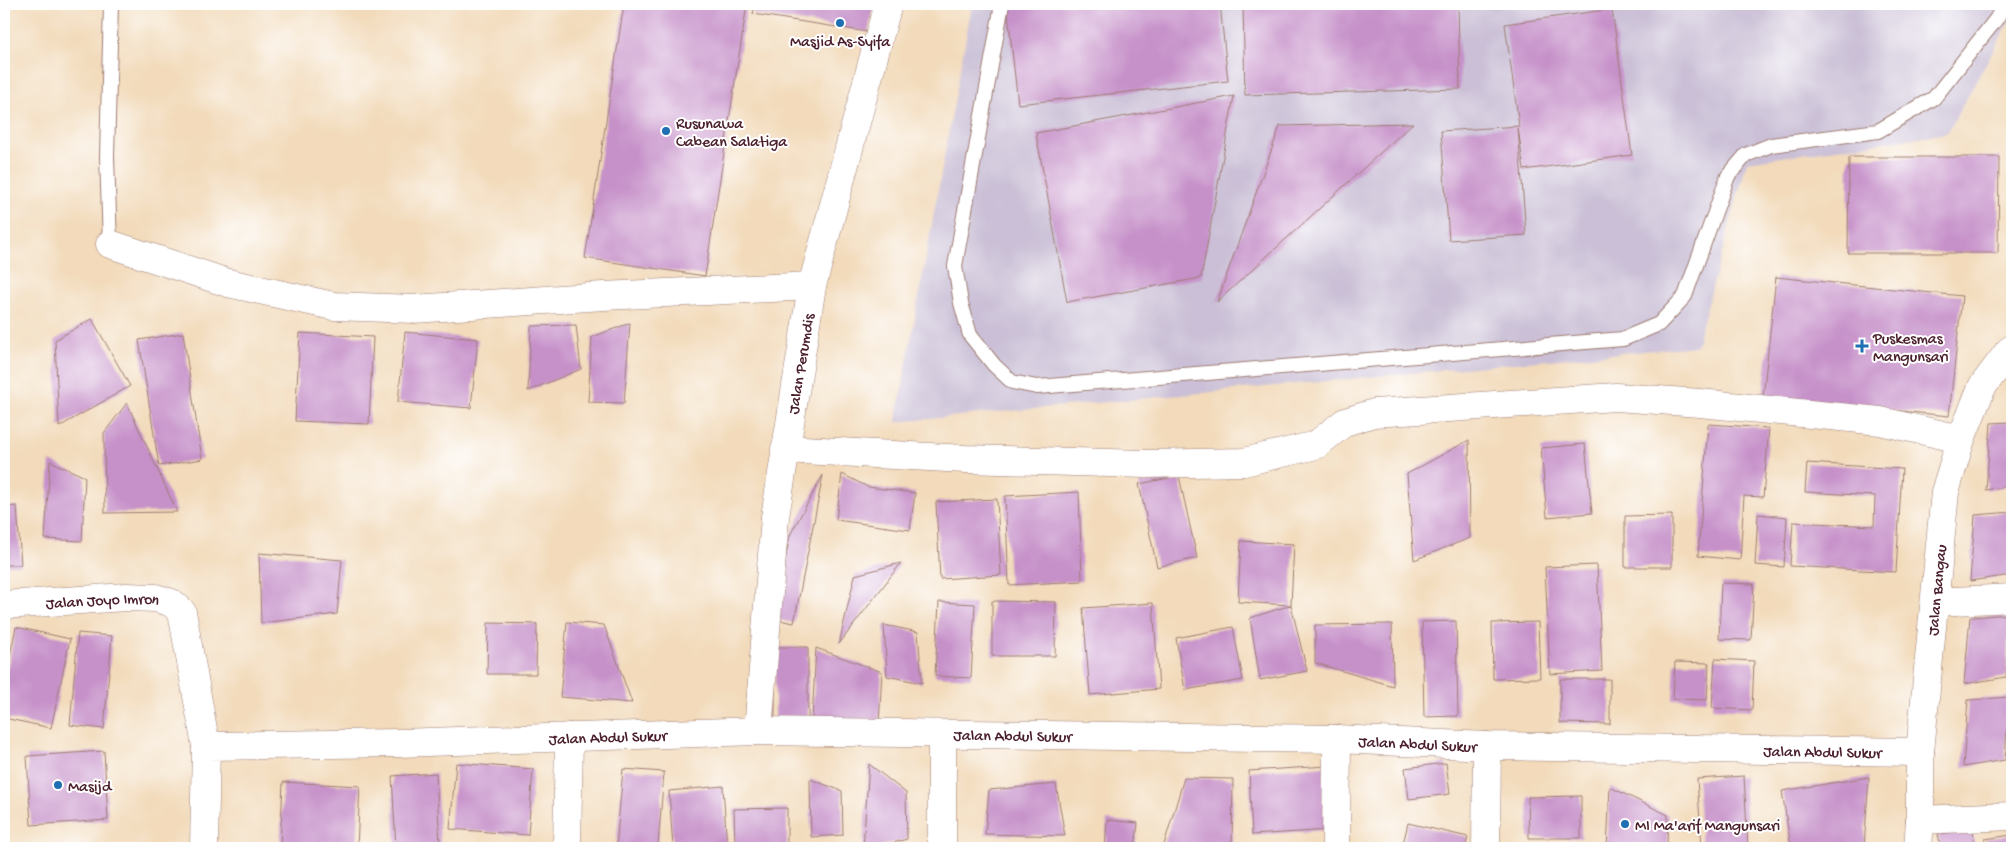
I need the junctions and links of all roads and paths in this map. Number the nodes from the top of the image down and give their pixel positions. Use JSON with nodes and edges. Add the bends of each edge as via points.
{"nodes":[{"id":1,"x":111,"y":4,"type":"edge"},
{"id":2,"x":888,"y":4,"type":"edge"},
{"id":3,"x":1002,"y":4,"type":"edge"},
{"id":4,"x":2004,"y":4,"type":"edge"},
{"id":5,"x":110,"y":244,"type":"joint"},
{"id":6,"x":812,"y":286,"type":"junction"},
{"id":7,"x":2012,"y":349,"type":"edge"},
{"id":8,"x":1961,"y":439,"type":"junction"},
{"id":9,"x":785,"y":450,"type":"junction"},
{"id":10,"x":2012,"y":598,"type":"edge"},
{"id":11,"x":1935,"y":602,"type":"junction"},
{"id":12,"x":4,"y":605,"type":"edge"},
{"id":13,"x":758,"y":731,"type":"junction"},
{"id":14,"x":942,"y":735,"type":"junction"},
{"id":15,"x":569,"y":738,"type":"junction"},
{"id":16,"x":1336,"y":739,"type":"junction"},
{"id":17,"x":206,"y":746,"type":"junction"},
{"id":18,"x":1487,"y":746,"type":"junction"},
{"id":19,"x":1920,"y":752,"type":"junction"},
{"id":20,"x":2012,"y":816,"type":"edge"},
{"id":21,"x":1920,"y":820,"type":"junction"},
{"id":22,"x":197,"y":848,"type":"edge"},
{"id":23,"x":567,"y":848,"type":"edge"},
{"id":24,"x":942,"y":848,"type":"edge"},
{"id":25,"x":1336,"y":848,"type":"edge"},
{"id":26,"x":1486,"y":848,"type":"edge"},
{"id":27,"x":1918,"y":848,"type":"edge"}],
"edges":[{"from":1,"to":5,"type":"lane","via":[[107,157]]},
{"from":2,"to":6,"type":"street","name":"Jalan Perumdis"},
{"from":3,"to":4,"type":"lane","via":[[955,266],[970,335],[994,366],[1012,382],[1037,387],[1623,339],[1659,324],[1685,296],[1728,176],[1746,155],[1771,145],[1878,131],[1934,98],[1997,18]]},
{"from":5,"to":6,"type":"street","via":[[228,283],[333,306],[414,309]]},
{"from":6,"to":9,"type":"street","name":"Jalan Perumdis"},
{"from":7,"to":8,"type":"street","name":"Jalan Bangau","via":[[1982,387]]},
{"from":8,"to":9,"type":"street","via":[[1880,421],[1616,397],[1374,413],[1345,422],[1316,445],[1244,462],[1146,464]]},
{"from":8,"to":11,"type":"street","name":"Jalan Bangau","via":[[1945,492]]},
{"from":9,"to":13,"type":"street","name":"Jalan Perumdis","via":[[775,517]]},
{"from":10,"to":11,"type":"street"},
{"from":11,"to":19,"type":"street","name":"Jalan Bangau"},
{"from":12,"to":17,"type":"street","name":"Jalan Joyo Imron","via":[[126,597],[156,598],[172,603],[182,612]]},
{"from":13,"to":14,"type":"street","name":"Jalan Abdul Sukur"},
{"from":13,"to":15,"type":"street","name":"Jalan Abdul Sukur"},
{"from":14,"to":16,"type":"street","name":"Jalan Abdul Sukur"},
{"from":14,"to":24,"type":"street"},
{"from":15,"to":17,"type":"street","name":"Jalan Abdul Sukur"},
{"from":15,"to":23,"type":"street"},
{"from":16,"to":18,"type":"street","name":"Jalan Abdul Sukur"},
{"from":16,"to":25,"type":"street"},
{"from":17,"to":22,"type":"street"},
{"from":18,"to":19,"type":"street","name":"Jalan Abdul Sukur"},
{"from":18,"to":26,"type":"street"},
{"from":19,"to":21,"type":"street","name":"Jalan Bangau"},
{"from":20,"to":21,"type":"street"},
{"from":21,"to":27,"type":"street","name":"Jalan Bangau"}]}
